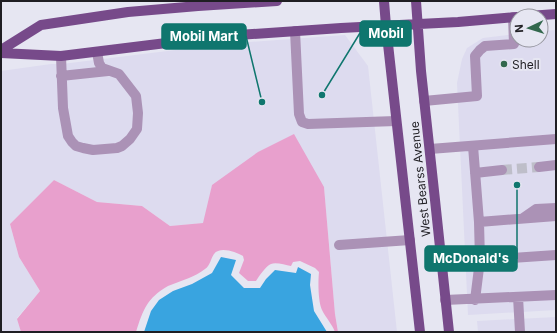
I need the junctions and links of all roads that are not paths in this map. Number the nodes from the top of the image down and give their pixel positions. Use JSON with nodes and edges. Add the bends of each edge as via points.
{"nodes":[{"id":1,"x":277,"y":1,"type":"edge"},
{"id":2,"x":384,"y":1,"type":"edge"},
{"id":3,"x":416,"y":1,"type":"edge"},
{"id":4,"x":509,"y":18,"type":"edge"},
{"id":5,"x":417,"y":24,"type":"junction"},
{"id":6,"x":386,"y":26,"type":"junction"},
{"id":7,"x":295,"y":31,"type":"junction"},
{"id":8,"x":509,"y":44,"type":"edge"},
{"id":9,"x":1,"y":51,"type":"edge"},
{"id":10,"x":97,"y":52,"type":"junction"},
{"id":11,"x":61,"y":56,"type":"junction"},
{"id":12,"x":108,"y":70,"type":"junction"},
{"id":13,"x":61,"y":76,"type":"junction"},
{"id":14,"x":424,"y":101,"type":"junction"},
{"id":15,"x":396,"y":121,"type":"junction"},
{"id":16,"x":556,"y":139,"type":"edge"},
{"id":17,"x":473,"y":146,"type":"junction"},
{"id":18,"x":430,"y":149,"type":"junction"},
{"id":19,"x":556,"y":165,"type":"edge"},
{"id":20,"x":539,"y":167,"type":"tunnel mouth"},
{"id":21,"x":502,"y":170,"type":"tunnel mouth"},
{"id":22,"x":476,"y":173,"type":"junction"},
{"id":23,"x":556,"y":208,"type":"edge"},
{"id":24,"x":556,"y":216,"type":"edge"},
{"id":25,"x":522,"y":219,"type":"junction"},
{"id":26,"x":479,"y":222,"type":"junction"},
{"id":27,"x":410,"y":240,"type":"junction"},
{"id":28,"x":339,"y":245,"type":"dead end"},
{"id":29,"x":556,"y":255,"type":"edge"},
{"id":30,"x":480,"y":260,"type":"junction"},
{"id":31,"x":556,"y":295,"type":"edge"},
{"id":32,"x":518,"y":297,"type":"junction"},
{"id":33,"x":445,"y":300,"type":"junction"},
{"id":34,"x":475,"y":300,"type":"junction"},
{"id":35,"x":420,"y":332,"type":"edge"},
{"id":36,"x":449,"y":332,"type":"edge"},
{"id":37,"x":520,"y":332,"type":"edge"}],
"edges":[{"from":1,"to":9,"type":"main road","via":[[128,12],[41,25]]},
{"from":2,"to":6,"type":"main road","name":"West Bearss Avenue"},
{"from":3,"to":5,"type":"main road","name":"West Bearss Avenue"},
{"from":4,"to":5,"type":"main road"},
{"from":5,"to":6,"type":"main road"},
{"from":5,"to":14,"type":"main road","name":"West Bearss Avenue"},
{"from":6,"to":7,"type":"main road"},
{"from":6,"to":15,"type":"main road","name":"West Bearss Avenue"},
{"from":7,"to":10,"type":"main road","via":[[223,36]]},
{"from":7,"to":15,"type":"lane","via":[[299,114],[302,122],[308,124]]},
{"from":8,"to":14,"type":"lane","via":[[485,46],[476,56],[478,96]]},
{"from":9,"to":11,"type":"main road"},
{"from":10,"to":11,"type":"main road"},
{"from":10,"to":12,"type":"lane","via":[[102,68]]},
{"from":11,"to":13,"type":"lane"},
{"from":12,"to":13,"type":"lane"},
{"from":12,"to":13,"type":"lane","via":[[119,74],[136,96],[138,113],[137,129],[130,139],[117,148],[93,150],[76,146],[72,142],[65,125]]},
{"from":14,"to":18,"type":"main road","name":"West Bearss Avenue"},
{"from":15,"to":27,"type":"main road","name":"West Bearss Avenue"},
{"from":16,"to":17,"type":"lane"},
{"from":17,"to":18,"type":"lane"},
{"from":17,"to":22,"type":"lane"},
{"from":18,"to":33,"type":"main road","name":"West Bearss Avenue"},
{"from":19,"to":20,"type":"lane"},
{"from":21,"to":22,"type":"lane"},
{"from":22,"to":26,"type":"lane"},
{"from":23,"to":25,"type":"lane","via":[[536,209]]},
{"from":24,"to":25,"type":"lane"},
{"from":25,"to":26,"type":"lane"},
{"from":26,"to":30,"type":"lane"},
{"from":27,"to":28,"type":"lane"},
{"from":27,"to":35,"type":"main road","name":"West Bearss Avenue"},
{"from":29,"to":30,"type":"lane"},
{"from":30,"to":34,"type":"lane"},
{"from":31,"to":32,"type":"lane"},
{"from":32,"to":34,"type":"lane"},
{"from":32,"to":37,"type":"lane"},
{"from":33,"to":34,"type":"lane"},
{"from":33,"to":36,"type":"main road","name":"West Bearss Avenue"}]}
